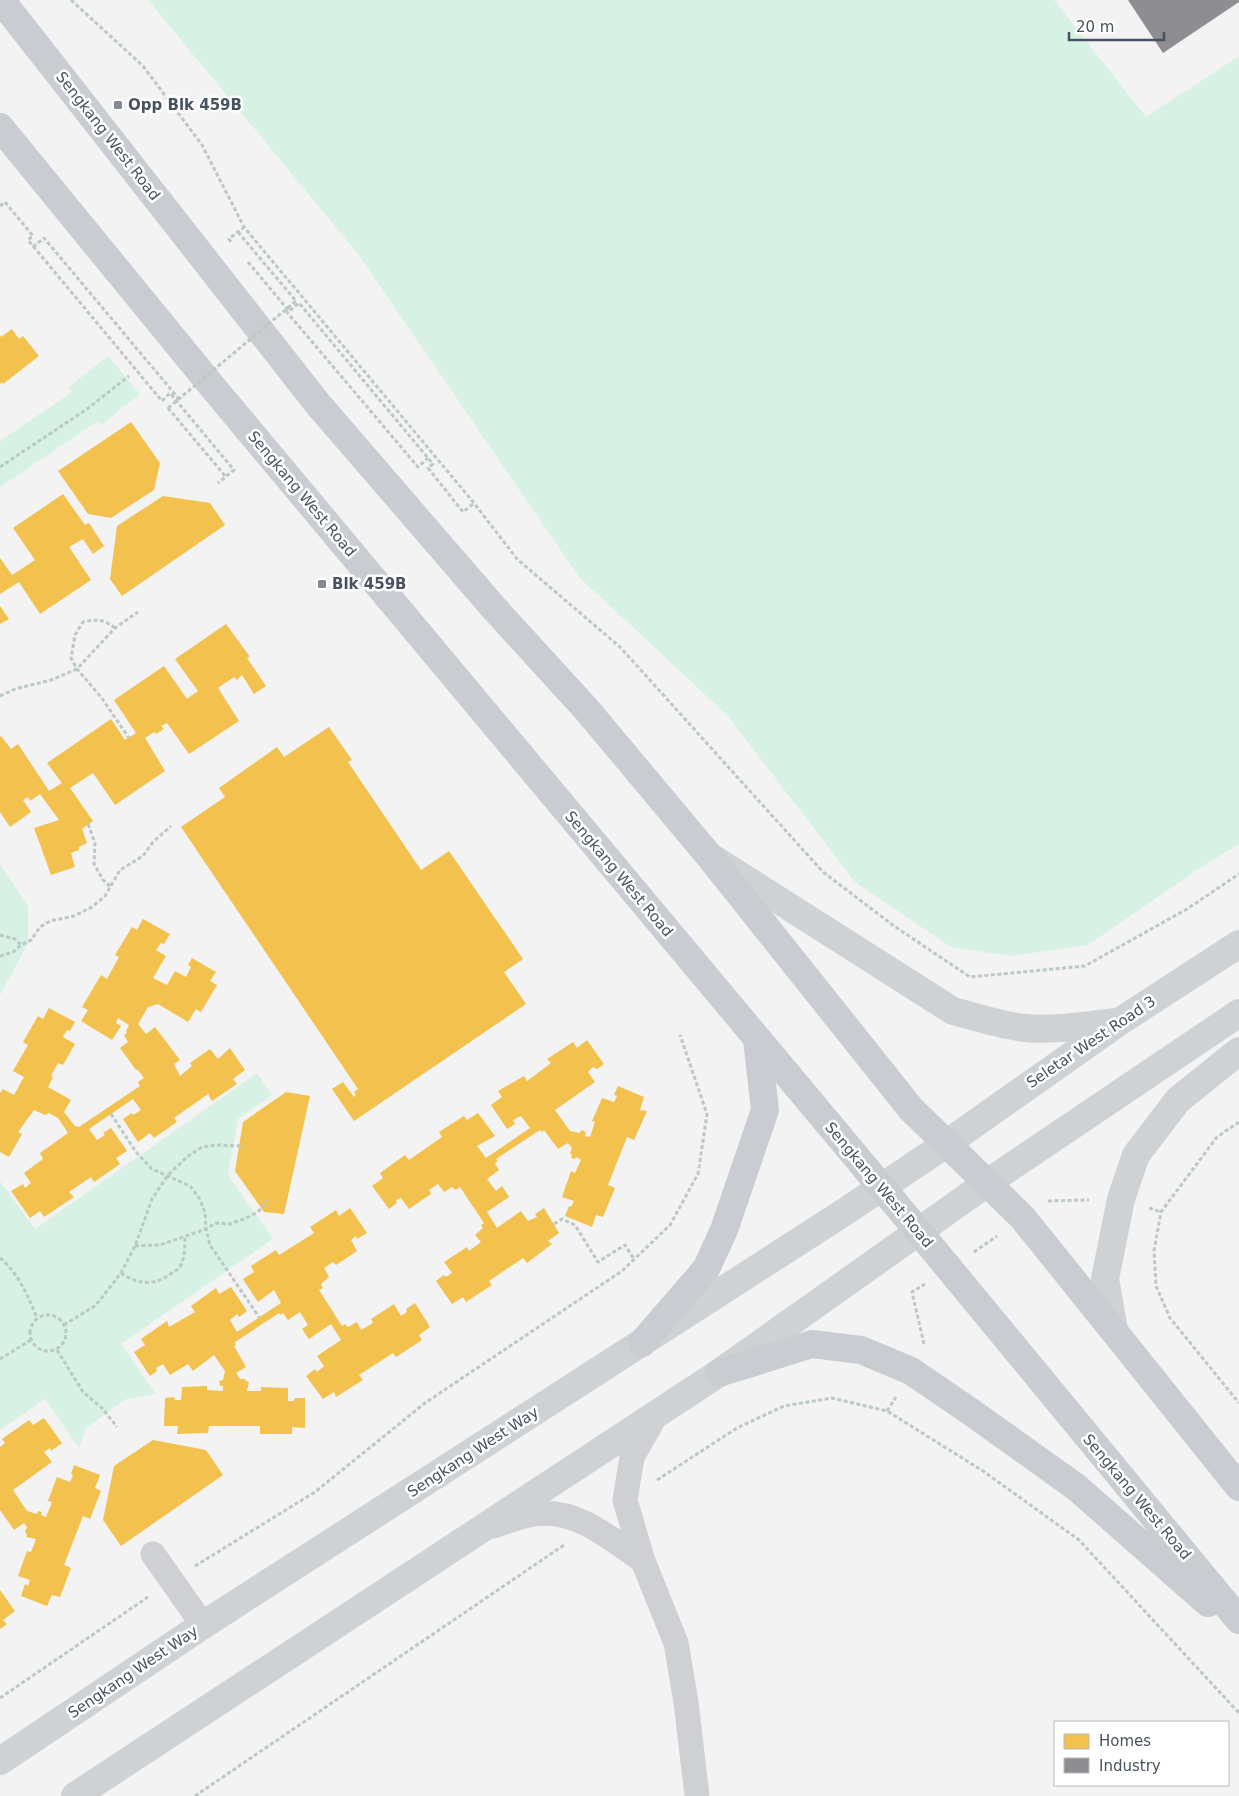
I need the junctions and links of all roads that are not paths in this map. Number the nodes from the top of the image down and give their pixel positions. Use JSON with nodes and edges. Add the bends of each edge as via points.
{"nodes":[{"id":1,"x":1,"y":0,"type":"edge"},
{"id":2,"x":0,"y":127,"type":"edge"},
{"id":3,"x":710,"y":857,"type":"junction"},
{"id":4,"x":1239,"y":944,"type":"edge"},
{"id":5,"x":1239,"y":1013,"type":"edge"},
{"id":6,"x":1119,"y":1022,"type":"junction"},
{"id":7,"x":756,"y":1040,"type":"junction"},
{"id":8,"x":1239,"y":1051,"type":"edge"},
{"id":9,"x":946,"y":1144,"type":"junction"},
{"id":10,"x":987,"y":1183,"type":"junction"},
{"id":11,"x":880,"y":1187,"type":"junction"},
{"id":12,"x":919,"y":1232,"type":"junction"},
{"id":13,"x":1114,"y":1330,"type":"junction"},
{"id":14,"x":642,"y":1343,"type":"junction"},
{"id":15,"x":719,"y":1373,"type":"junction"},
{"id":16,"x":657,"y":1413,"type":"junction"},
{"id":17,"x":1239,"y":1487,"type":"edge"},
{"id":18,"x":480,"y":1529,"type":"junction"},
{"id":19,"x":153,"y":1554,"type":"dead end"},
{"id":20,"x":643,"y":1561,"type":"junction"},
{"id":21,"x":1239,"y":1620,"type":"edge"},
{"id":22,"x":203,"y":1625,"type":"junction"},
{"id":23,"x":1239,"y":1630,"type":"edge"},
{"id":24,"x":0,"y":1761,"type":"edge"},
{"id":25,"x":75,"y":1796,"type":"edge"},
{"id":26,"x":697,"y":1796,"type":"edge"}],
"edges":[{"from":1,"to":3,"type":"main road","name":"Sengkang West Road","via":[[317,403],[493,607],[587,710]]},
{"from":2,"to":7,"type":"main road","name":"Sengkang West Road"},
{"from":3,"to":6,"type":"main road","via":[[953,1011],[1026,1028]]},
{"from":3,"to":9,"type":"main road","name":"Sengkang West Road","via":[[911,1109]]},
{"from":4,"to":6,"type":"main road","name":"Seletar West Road 3"},
{"from":5,"to":10,"type":"main road"},
{"from":6,"to":9,"type":"main road","name":"Seletar West Road 3"},
{"from":7,"to":11,"type":"main road","name":"Sengkang West Road"},
{"from":7,"to":14,"type":"main road","via":[[765,1110],[724,1230],[706,1268]]},
{"from":8,"to":13,"type":"main road","via":[[1178,1100],[1136,1155],[1120,1199],[1105,1279]]},
{"from":9,"to":10,"type":"main road","name":"Sengkang West Road"},
{"from":9,"to":11,"type":"main road","name":"Sengkang West Way"},
{"from":10,"to":12,"type":"main road"},
{"from":10,"to":13,"type":"main road","name":"Sengkang West Road","via":[[1023,1218]]},
{"from":11,"to":12,"type":"main road","name":"Sengkang West Road"},
{"from":11,"to":14,"type":"main road","name":"Sengkang West Way"},
{"from":12,"to":15,"type":"main road"},
{"from":12,"to":21,"type":"main road","name":"Sengkang West Road"},
{"from":13,"to":17,"type":"main road","name":"Sengkang West Road"},
{"from":14,"to":22,"type":"main road","name":"Sengkang West Way"},
{"from":15,"to":16,"type":"main road"},
{"from":15,"to":23,"type":"main road","via":[[812,1344],[861,1350],[911,1371],[1076,1487]]},
{"from":16,"to":18,"type":"main road"},
{"from":16,"to":20,"type":"street","via":[[632,1457],[625,1500]]},
{"from":18,"to":20,"type":"street","via":[[535,1514],[561,1514],[592,1526]]},
{"from":18,"to":25,"type":"main road"},
{"from":19,"to":22,"type":"street"},
{"from":20,"to":26,"type":"street","via":[[676,1643]]},
{"from":22,"to":24,"type":"main road","name":"Sengkang West Way"}]}
